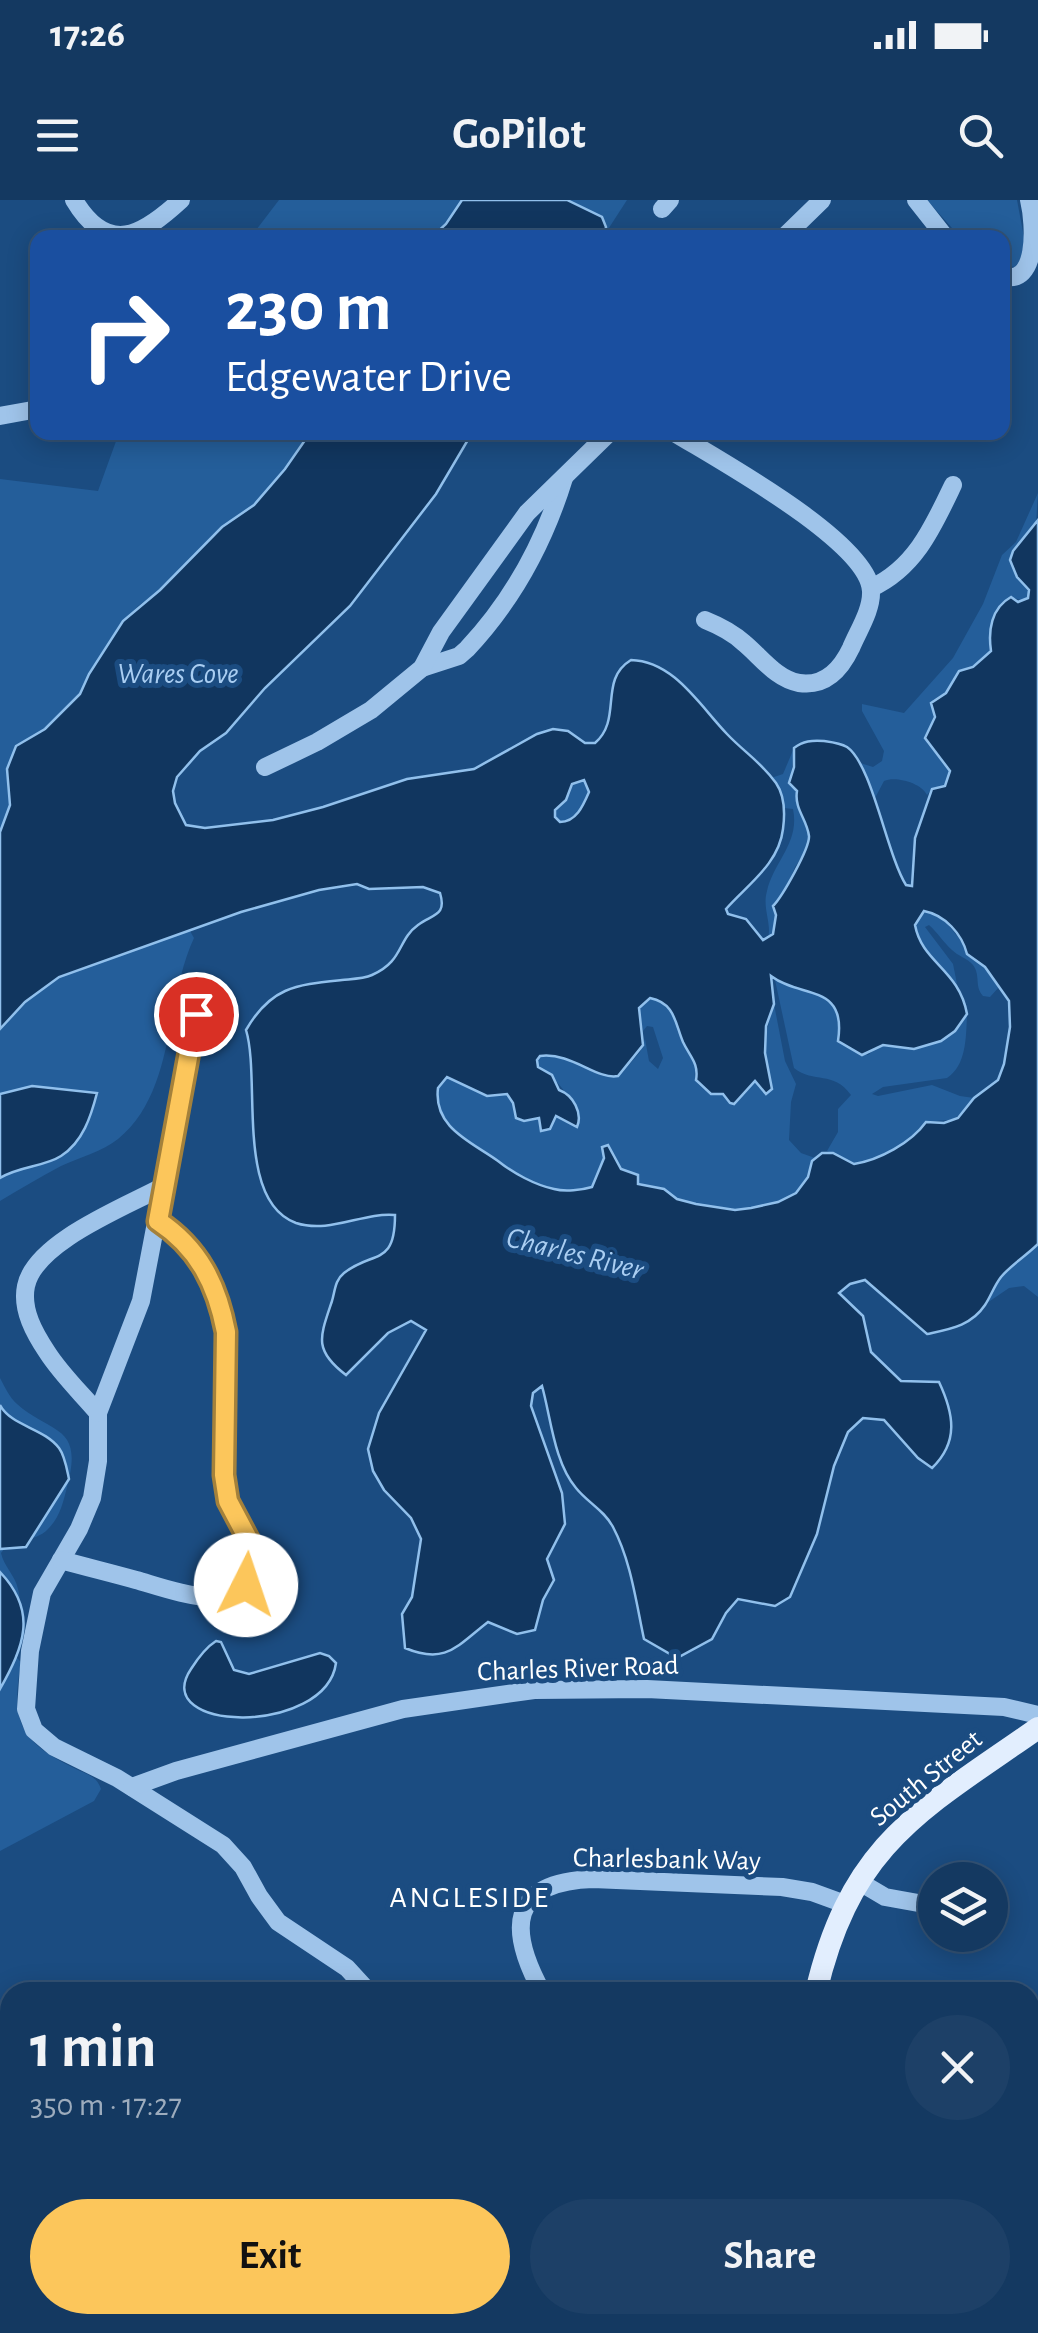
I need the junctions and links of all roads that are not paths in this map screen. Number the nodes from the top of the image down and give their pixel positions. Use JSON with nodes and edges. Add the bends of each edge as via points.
{"nodes":[{"id":1,"x":74,"y":200,"type":"edge"},
{"id":2,"x":181,"y":200,"type":"edge"},
{"id":3,"x":822,"y":200,"type":"edge"},
{"id":4,"x":916,"y":200,"type":"edge"},
{"id":5,"x":1028,"y":200,"type":"edge"},
{"id":6,"x":104,"y":230,"type":"edge"},
{"id":7,"x":143,"y":230,"type":"edge"},
{"id":8,"x":791,"y":230,"type":"edge"},
{"id":9,"x":940,"y":230,"type":"edge"},
{"id":10,"x":1010,"y":278,"type":"edge"},
{"id":11,"x":30,"y":410,"type":"edge"},
{"id":12,"x":0,"y":416,"type":"edge"},
{"id":13,"x":602,"y":440,"type":"edge"},
{"id":14,"x":685,"y":440,"type":"edge"},
{"id":15,"x":564,"y":478,"type":"junction"},
{"id":16,"x":953,"y":485,"type":"dead end"},
{"id":17,"x":871,"y":588,"type":"junction"},
{"id":18,"x":705,"y":620,"type":"dead end"},
{"id":19,"x":422,"y":668,"type":"junction"},
{"id":20,"x":265,"y":767,"type":"dead end"},
{"id":21,"x":196,"y":1014,"type":"dead end"},
{"id":22,"x":162,"y":1187,"type":"junction"},
{"id":23,"x":158,"y":1221,"type":"junction"},
{"id":24,"x":98,"y":1412,"type":"junction"},
{"id":25,"x":61,"y":1560,"type":"junction"},
{"id":26,"x":1038,"y":1715,"type":"edge"},
{"id":27,"x":1038,"y":1728,"type":"edge"},
{"id":28,"x":132,"y":1787,"type":"junction"},
{"id":29,"x":858,"y":1881,"type":"junction"},
{"id":30,"x":918,"y":1903,"type":"edge"},
{"id":31,"x":844,"y":1904,"type":"junction"},
{"id":32,"x":360,"y":1982,"type":"edge"},
{"id":33,"x":537,"y":1982,"type":"edge"},
{"id":34,"x":818,"y":1982,"type":"edge"}],
"edges":[{"from":1,"to":6,"type":"street"},
{"from":2,"to":7,"type":"street"},
{"from":3,"to":8,"type":"street"},
{"from":4,"to":9,"type":"street"},
{"from":5,"to":10,"type":"street","via":[[1034,259],[1023,276]]},
{"from":11,"to":12,"type":"street"},
{"from":13,"to":15,"type":"street"},
{"from":14,"to":17,"type":"street","via":[[812,521],[855,558]]},
{"from":15,"to":19,"type":"street","via":[[526,513]]},
{"from":15,"to":19,"type":"street","via":[[543,537],[510,597],[468,649]]},
{"from":16,"to":17,"type":"street","via":[[914,555],[895,576]]},
{"from":17,"to":18,"type":"street","via":[[870,605],[841,666],[812,684],[787,680],[732,632]]},
{"from":19,"to":20,"type":"street","via":[[372,710]]},
{"from":21,"to":22,"type":"street"},
{"from":22,"to":23,"type":"street"},
{"from":22,"to":24,"type":"street","via":[[54,1248],[26,1288],[42,1344]]},
{"from":23,"to":24,"type":"street","via":[[134,1324]]},
{"from":23,"to":25,"type":"street","via":[[201,1261],[222,1310],[224,1475],[228,1501],[254,1550],[253,1576],[236,1592],[207,1599]]},
{"from":24,"to":25,"type":"street","via":[[92,1498]]},
{"from":25,"to":28,"type":"street","via":[[42,1593],[30,1650],[29,1720],[54,1747]]},
{"from":26,"to":28,"type":"street","name":"Charles River Road","via":[[732,1693],[534,1690],[403,1709]]},
{"from":27,"to":29,"type":"main road","name":"South Street","via":[[911,1819]]},
{"from":28,"to":32,"type":"street","via":[[223,1845],[278,1922]]},
{"from":29,"to":30,"type":"street","via":[[885,1897]]},
{"from":29,"to":31,"type":"main road","name":"South Street"},
{"from":31,"to":33,"type":"street","name":"Charlesbank Way","via":[[782,1887],[564,1882],[538,1895],[519,1925],[522,1952]]},
{"from":31,"to":34,"type":"main road","name":"South Street"}]}
